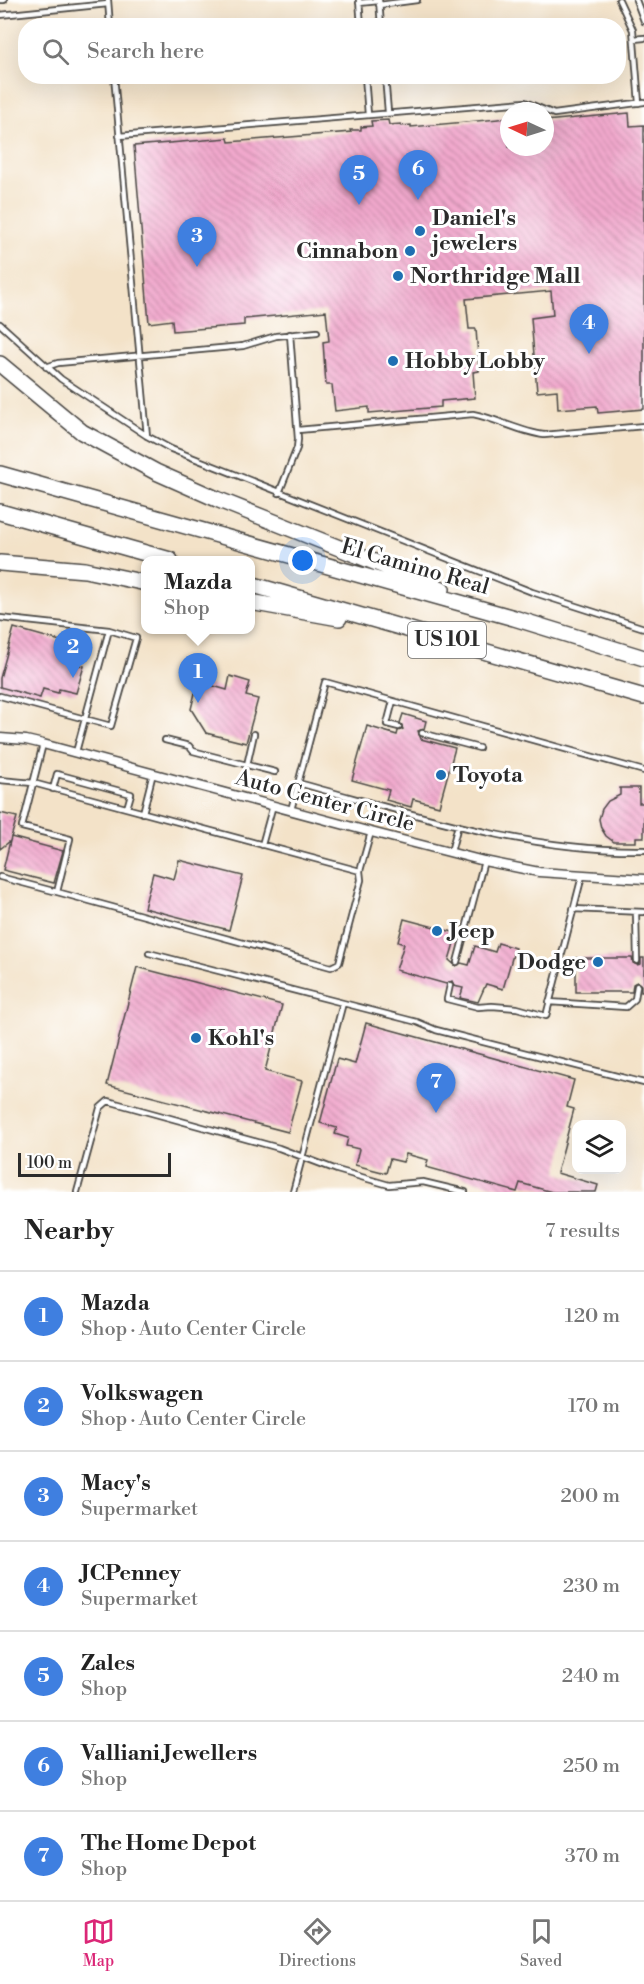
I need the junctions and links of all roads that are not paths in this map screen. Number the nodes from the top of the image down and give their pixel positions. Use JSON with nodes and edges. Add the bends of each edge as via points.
{"nodes":[{"id":1,"x":417,"y":0,"type":"edge"},
{"id":2,"x":619,"y":0,"type":"edge"},
{"id":3,"x":636,"y":0,"type":"edge"},
{"id":4,"x":108,"y":2,"type":"edge"},
{"id":5,"x":359,"y":2,"type":"edge"},
{"id":6,"x":379,"y":2,"type":"edge"},
{"id":7,"x":0,"y":15,"type":"edge"},
{"id":8,"x":109,"y":18,"type":"edge"},
{"id":9,"x":360,"y":18,"type":"edge"},
{"id":10,"x":380,"y":18,"type":"edge"},
{"id":11,"x":644,"y":21,"type":"edge"},
{"id":12,"x":644,"y":38,"type":"edge"},
{"id":13,"x":634,"y":39,"type":"junction"},
{"id":14,"x":115,"y":84,"type":"edge"},
{"id":15,"x":366,"y":84,"type":"edge"},
{"id":16,"x":386,"y":84,"type":"edge"},
{"id":17,"x":641,"y":103,"type":"edge"},
{"id":18,"x":388,"y":112,"type":"junction"},
{"id":19,"x":368,"y":114,"type":"junction"},
{"id":20,"x":119,"y":136,"type":"junction"},
{"id":21,"x":0,"y":324,"type":"edge"},
{"id":22,"x":317,"y":332,"type":"dead end"},
{"id":23,"x":290,"y":334,"type":"junction"},
{"id":24,"x":140,"y":355,"type":"junction"},
{"id":25,"x":0,"y":364,"type":"edge"},
{"id":26,"x":46,"y":367,"type":"junction"},
{"id":27,"x":644,"y":426,"type":"edge"},
{"id":28,"x":298,"y":430,"type":"junction"},
{"id":29,"x":147,"y":436,"type":"junction"},
{"id":30,"x":0,"y":474,"type":"edge"},
{"id":31,"x":279,"y":493,"type":"junction"},
{"id":32,"x":0,"y":512,"type":"edge"},
{"id":33,"x":153,"y":556,"type":"edge"},
{"id":34,"x":0,"y":563,"type":"edge"},
{"id":35,"x":141,"y":582,"type":"edge"},
{"id":36,"x":255,"y":585,"type":"edge"},
{"id":37,"x":255,"y":603,"type":"edge"},
{"id":38,"x":0,"y":618,"type":"edge"},
{"id":39,"x":514,"y":618,"type":"junction"},
{"id":40,"x":644,"y":628,"type":"edge"},
{"id":41,"x":109,"y":630,"type":"junction"},
{"id":42,"x":421,"y":633,"type":"junction"},
{"id":43,"x":644,"y":658,"type":"edge"},
{"id":44,"x":0,"y":696,"type":"edge"},
{"id":45,"x":644,"y":697,"type":"edge"},
{"id":46,"x":393,"y":701,"type":"junction"},
{"id":47,"x":85,"y":718,"type":"junction"},
{"id":48,"x":399,"y":728,"type":"dead end"},
{"id":49,"x":254,"y":734,"type":"dead end"},
{"id":50,"x":422,"y":734,"type":"dead end"},
{"id":51,"x":0,"y":738,"type":"edge"},
{"id":52,"x":165,"y":740,"type":"dead end"},
{"id":53,"x":43,"y":744,"type":"junction"},
{"id":54,"x":479,"y":748,"type":"dead end"},
{"id":55,"x":76,"y":753,"type":"junction"},
{"id":56,"x":247,"y":765,"type":"junction"},
{"id":57,"x":644,"y":771,"type":"edge"},
{"id":58,"x":275,"y":772,"type":"dead end"},
{"id":59,"x":153,"y":773,"type":"junction"},
{"id":60,"x":0,"y":780,"type":"edge"},
{"id":61,"x":33,"y":783,"type":"junction"},
{"id":62,"x":298,"y":783,"type":"junction"},
{"id":63,"x":53,"y":789,"type":"junction"},
{"id":64,"x":273,"y":805,"type":"junction"},
{"id":65,"x":127,"y":808,"type":"junction"},
{"id":66,"x":291,"y":810,"type":"junction"},
{"id":67,"x":143,"y":813,"type":"junction"},
{"id":68,"x":458,"y":825,"type":"junction"},
{"id":69,"x":371,"y":832,"type":"junction"},
{"id":70,"x":262,"y":845,"type":"junction"},
{"id":71,"x":644,"y":850,"type":"edge"},
{"id":72,"x":451,"y":852,"type":"junction"},
{"id":73,"x":484,"y":861,"type":"junction"},
{"id":74,"x":360,"y":871,"type":"junction"},
{"id":75,"x":582,"y":876,"type":"junction"},
{"id":76,"x":0,"y":877,"type":"edge"},
{"id":77,"x":644,"y":879,"type":"edge"},
{"id":78,"x":57,"y":892,"type":"junction"},
{"id":79,"x":573,"y":909,"type":"junction"},
{"id":80,"x":636,"y":912,"type":"junction"},
{"id":81,"x":644,"y":912,"type":"edge"},
{"id":82,"x":150,"y":953,"type":"dead end"},
{"id":83,"x":637,"y":961,"type":"dead end"},
{"id":84,"x":457,"y":962,"type":"dead end"},
{"id":85,"x":450,"y":985,"type":"dead end"},
{"id":86,"x":637,"y":986,"type":"dead end"},
{"id":87,"x":549,"y":1002,"type":"junction"},
{"id":88,"x":343,"y":1003,"type":"junction"},
{"id":89,"x":644,"y":1083,"type":"edge"},
{"id":90,"x":303,"y":1157,"type":"junction"},
{"id":91,"x":77,"y":1192,"type":"edge"},
{"id":92,"x":293,"y":1192,"type":"edge"},
{"id":93,"x":465,"y":1192,"type":"edge"}],
"edges":[{"from":1,"to":6,"type":"lane"},
{"from":2,"to":13,"type":"lane"},
{"from":3,"to":11,"type":"lane"},
{"from":4,"to":7,"type":"lane"},
{"from":4,"to":8,"type":"lane"},
{"from":5,"to":6,"type":"lane"},
{"from":5,"to":9,"type":"lane"},
{"from":6,"to":10,"type":"lane"},
{"from":12,"to":13,"type":"lane"},
{"from":13,"to":17,"type":"lane"},
{"from":14,"to":20,"type":"lane"},
{"from":15,"to":19,"type":"lane"},
{"from":16,"to":18,"type":"lane"},
{"from":17,"to":18,"type":"lane","via":[[554,114],[525,102]]},
{"from":18,"to":19,"type":"lane"},
{"from":19,"to":20,"type":"lane"},
{"from":20,"to":24,"type":"lane"},
{"from":21,"to":26,"type":"lane"},
{"from":22,"to":23,"type":"lane"},
{"from":23,"to":24,"type":"lane","via":[[243,346]]},
{"from":23,"to":28,"type":"lane"},
{"from":24,"to":26,"type":"lane"},
{"from":24,"to":29,"type":"lane"},
{"from":25,"to":39,"type":"highway","via":[[82,432],[156,472]]},
{"from":26,"to":29,"type":"lane"},
{"from":27,"to":28,"type":"lane","via":[[544,435],[473,414]]},
{"from":28,"to":31,"type":"lane","via":[[297,448]]},
{"from":29,"to":31,"type":"lane"},
{"from":30,"to":39,"type":"highway","name":"El Camino Real","number":"US 101"},
{"from":31,"to":40,"type":"lane","via":[[532,591]]},
{"from":32,"to":33,"type":"highway"},
{"from":34,"to":35,"type":"highway","via":[[85,570]]},
{"from":36,"to":42,"type":"highway","number":"US 101"},
{"from":37,"to":42,"type":"highway"},
{"from":38,"to":41,"type":"lane"},
{"from":39,"to":43,"type":"highway","name":"El Camino Real","number":"US 101"},
{"from":41,"to":47,"type":"lane"},
{"from":41,"to":47,"type":"lane","via":[[136,638],[111,726]]},
{"from":42,"to":45,"type":"highway","number":"US 101"},
{"from":44,"to":47,"type":"lane"},
{"from":46,"to":48,"type":"lane","via":[[387,724]]},
{"from":46,"to":57,"type":"lane"},
{"from":46,"to":62,"type":"lane","via":[[325,682]]},
{"from":47,"to":55,"type":"lane"},
{"from":49,"to":56,"type":"lane"},
{"from":50,"to":54,"type":"lane"},
{"from":51,"to":53,"type":"street","name":"Auto Center Circle"},
{"from":52,"to":56,"type":"lane"},
{"from":53,"to":55,"type":"street","name":"Auto Center Circle"},
{"from":53,"to":61,"type":"lane"},
{"from":55,"to":59,"type":"street","name":"Auto Center Circle"},
{"from":56,"to":58,"type":"lane"},
{"from":59,"to":64,"type":"street","name":"Auto Center Circle"},
{"from":59,"to":67,"type":"lane"},
{"from":60,"to":61,"type":"lane"},
{"from":61,"to":63,"type":"lane"},
{"from":61,"to":78,"type":"lane","via":[[22,827],[70,839]]},
{"from":62,"to":66,"type":"lane"},
{"from":62,"to":68,"type":"lane"},
{"from":63,"to":65,"type":"lane"},
{"from":63,"to":65,"type":"lane","via":[[57,774],[130,794]]},
{"from":64,"to":66,"type":"street","name":"Auto Center Circle"},
{"from":64,"to":70,"type":"lane"},
{"from":65,"to":67,"type":"lane"},
{"from":66,"to":69,"type":"street","name":"Auto Center Circle"},
{"from":67,"to":70,"type":"lane"},
{"from":68,"to":71,"type":"lane","via":[[557,845]]},
{"from":68,"to":72,"type":"lane"},
{"from":69,"to":72,"type":"street","name":"Auto Center Circle"},
{"from":69,"to":74,"type":"lane"},
{"from":70,"to":74,"type":"lane"},
{"from":72,"to":73,"type":"street","name":"Auto Center Circle"},
{"from":73,"to":75,"type":"street","name":"Auto Center Circle"},
{"from":73,"to":84,"type":"lane"},
{"from":74,"to":78,"type":"lane","via":[[339,963],[331,966]]},
{"from":75,"to":77,"type":"street","name":"Auto Center Circle"},
{"from":75,"to":79,"type":"lane"},
{"from":76,"to":78,"type":"lane"},
{"from":79,"to":80,"type":"lane"},
{"from":79,"to":87,"type":"lane"},
{"from":80,"to":81,"type":"lane"},
{"from":80,"to":83,"type":"lane"},
{"from":82,"to":88,"type":"lane"},
{"from":85,"to":87,"type":"lane","via":[[447,999],[478,1007],[517,1008],[546,1016]]},
{"from":86,"to":87,"type":"lane","via":[[635,999],[626,1006]]},
{"from":88,"to":89,"type":"lane"},
{"from":88,"to":90,"type":"lane"},
{"from":90,"to":91,"type":"lane","via":[[108,1101],[100,1108]]},
{"from":90,"to":92,"type":"lane"},
{"from":90,"to":93,"type":"lane","via":[[389,1185],[423,1182]]}]}
